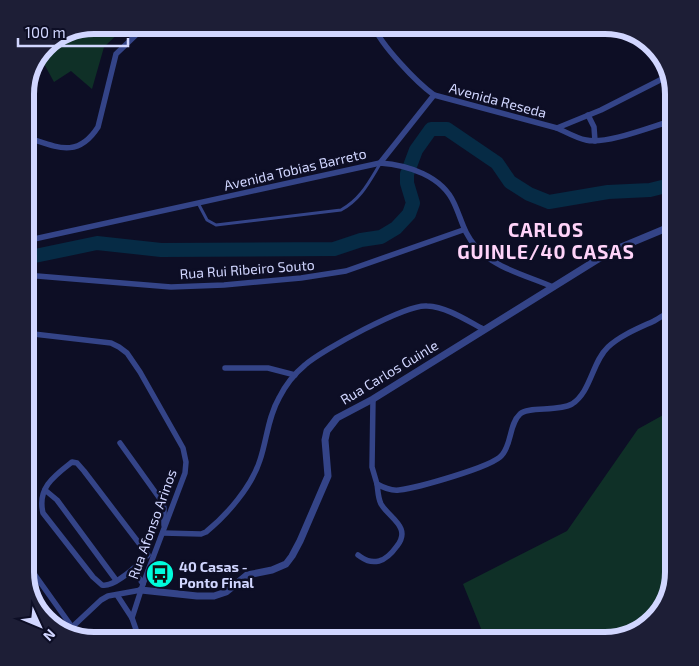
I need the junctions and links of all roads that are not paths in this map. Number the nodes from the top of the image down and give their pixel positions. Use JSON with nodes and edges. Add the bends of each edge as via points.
{"nodes":[{"id":1,"x":137,"y":34,"type":"edge"},
{"id":2,"x":378,"y":34,"type":"edge"},
{"id":3,"x":663,"y":78,"type":"edge"},
{"id":4,"x":434,"y":95,"type":"junction"},
{"id":5,"x":588,"y":115,"type":"junction"},
{"id":6,"x":665,"y":123,"type":"edge"},
{"id":7,"x":557,"y":128,"type":"junction"},
{"id":8,"x":34,"y":140,"type":"edge"},
{"id":9,"x":595,"y":141,"type":"junction"},
{"id":10,"x":380,"y":163,"type":"junction"},
{"id":11,"x":198,"y":204,"type":"junction"},
{"id":12,"x":665,"y":229,"type":"edge"},
{"id":13,"x":463,"y":230,"type":"junction"},
{"id":14,"x":34,"y":239,"type":"edge"},
{"id":15,"x":34,"y":276,"type":"edge"},
{"id":16,"x":553,"y":287,"type":"junction"},
{"id":17,"x":665,"y":314,"type":"edge"},
{"id":18,"x":483,"y":329,"type":"junction"},
{"id":19,"x":34,"y":334,"type":"edge"},
{"id":20,"x":225,"y":368,"type":"dead end"},
{"id":21,"x":295,"y":375,"type":"junction"},
{"id":22,"x":373,"y":399,"type":"junction"},
{"id":23,"x":120,"y":443,"type":"dead end"},
{"id":24,"x":377,"y":484,"type":"junction"},
{"id":25,"x":45,"y":490,"type":"junction"},
{"id":26,"x":164,"y":531,"type":"junction"},
{"id":27,"x":358,"y":555,"type":"dead end"},
{"id":28,"x":133,"y":569,"type":"junction"},
{"id":29,"x":34,"y":574,"type":"edge"},
{"id":30,"x":116,"y":580,"type":"junction"},
{"id":31,"x":142,"y":587,"type":"junction"},
{"id":32,"x":117,"y":596,"type":"junction"},
{"id":33,"x":132,"y":618,"type":"junction"},
{"id":34,"x":70,"y":627,"type":"edge"},
{"id":35,"x":72,"y":628,"type":"edge"},
{"id":36,"x":137,"y":632,"type":"edge"}],
"edges":[{"from":1,"to":8,"type":"street","via":[[116,54],[94,134],[78,146],[59,148]]},
{"from":2,"to":4,"type":"street","name":"Avenida Reseda","via":[[421,86]]},
{"from":3,"to":5,"type":"street","name":"Avenida Reseda"},
{"from":4,"to":7,"type":"street","name":"Avenida Reseda"},
{"from":4,"to":10,"type":"street"},
{"from":5,"to":7,"type":"street","name":"Avenida Reseda"},
{"from":5,"to":9,"type":"street","via":[[594,127]]},
{"from":6,"to":9,"type":"street"},
{"from":7,"to":9,"type":"street","via":[[587,141]]},
{"from":10,"to":11,"type":"street","name":"Avenida Tobias Barreto"},
{"from":10,"to":11,"type":"lane","via":[[362,194],[341,210],[216,225],[207,220]]},
{"from":10,"to":13,"type":"street","name":"Avenida Tobias Barreto","via":[[402,166],[445,189],[454,203]]},
{"from":11,"to":14,"type":"street","name":"Avenida Tobias Barreto"},
{"from":12,"to":16,"type":"street","name":"Rua Carlos Guinle","via":[[614,250]]},
{"from":13,"to":15,"type":"street","name":"Rua Rui Ribeiro Souto","via":[[346,271],[301,278],[171,287]]},
{"from":13,"to":16,"type":"street","name":"Avenida Tobias Barreto","via":[[476,247],[496,264]]},
{"from":16,"to":18,"type":"street","name":"Rua Carlos Guinle"},
{"from":17,"to":24,"type":"street","via":[[607,348],[582,394],[572,404],[526,410],[520,414],[498,460],[397,490]]},
{"from":18,"to":21,"type":"street","via":[[440,308],[418,306],[350,337],[305,365]]},
{"from":18,"to":22,"type":"street","name":"Rua Carlos Guinle"},
{"from":19,"to":26,"type":"street","name":"Rua Afonso Arinos","via":[[111,343],[127,353],[140,372],[178,438],[186,462]]},
{"from":20,"to":21,"type":"street","via":[[268,368]]},
{"from":21,"to":26,"type":"street","via":[[272,414],[255,473],[234,503],[206,532]]},
{"from":22,"to":24,"type":"street","via":[[372,467]]},
{"from":22,"to":31,"type":"street","name":"Rua Carlos Guinle","via":[[337,418],[327,431],[328,476],[300,541],[286,564],[247,575],[226,592],[214,596]]},
{"from":23,"to":26,"type":"street","via":[[162,503]]},
{"from":24,"to":27,"type":"street","via":[[381,503],[400,527],[401,541],[384,559],[368,562]]},
{"from":25,"to":28,"type":"street","via":[[55,475],[72,462],[77,463],[148,555]]},
{"from":25,"to":30,"type":"street","via":[[57,500]]},
{"from":25,"to":30,"type":"street","via":[[41,500],[43,513],[93,577],[106,586]]},
{"from":26,"to":31,"type":"street","name":"Rua Afonso Arinos"},
{"from":28,"to":30,"type":"street"},
{"from":28,"to":31,"type":"street"},
{"from":29,"to":34,"type":"street"},
{"from":31,"to":32,"type":"street"},
{"from":31,"to":33,"type":"street","name":"Rua Afonso Arinos"},
{"from":32,"to":33,"type":"street"},
{"from":32,"to":35,"type":"street","via":[[100,600]]},
{"from":33,"to":36,"type":"street"}]}
